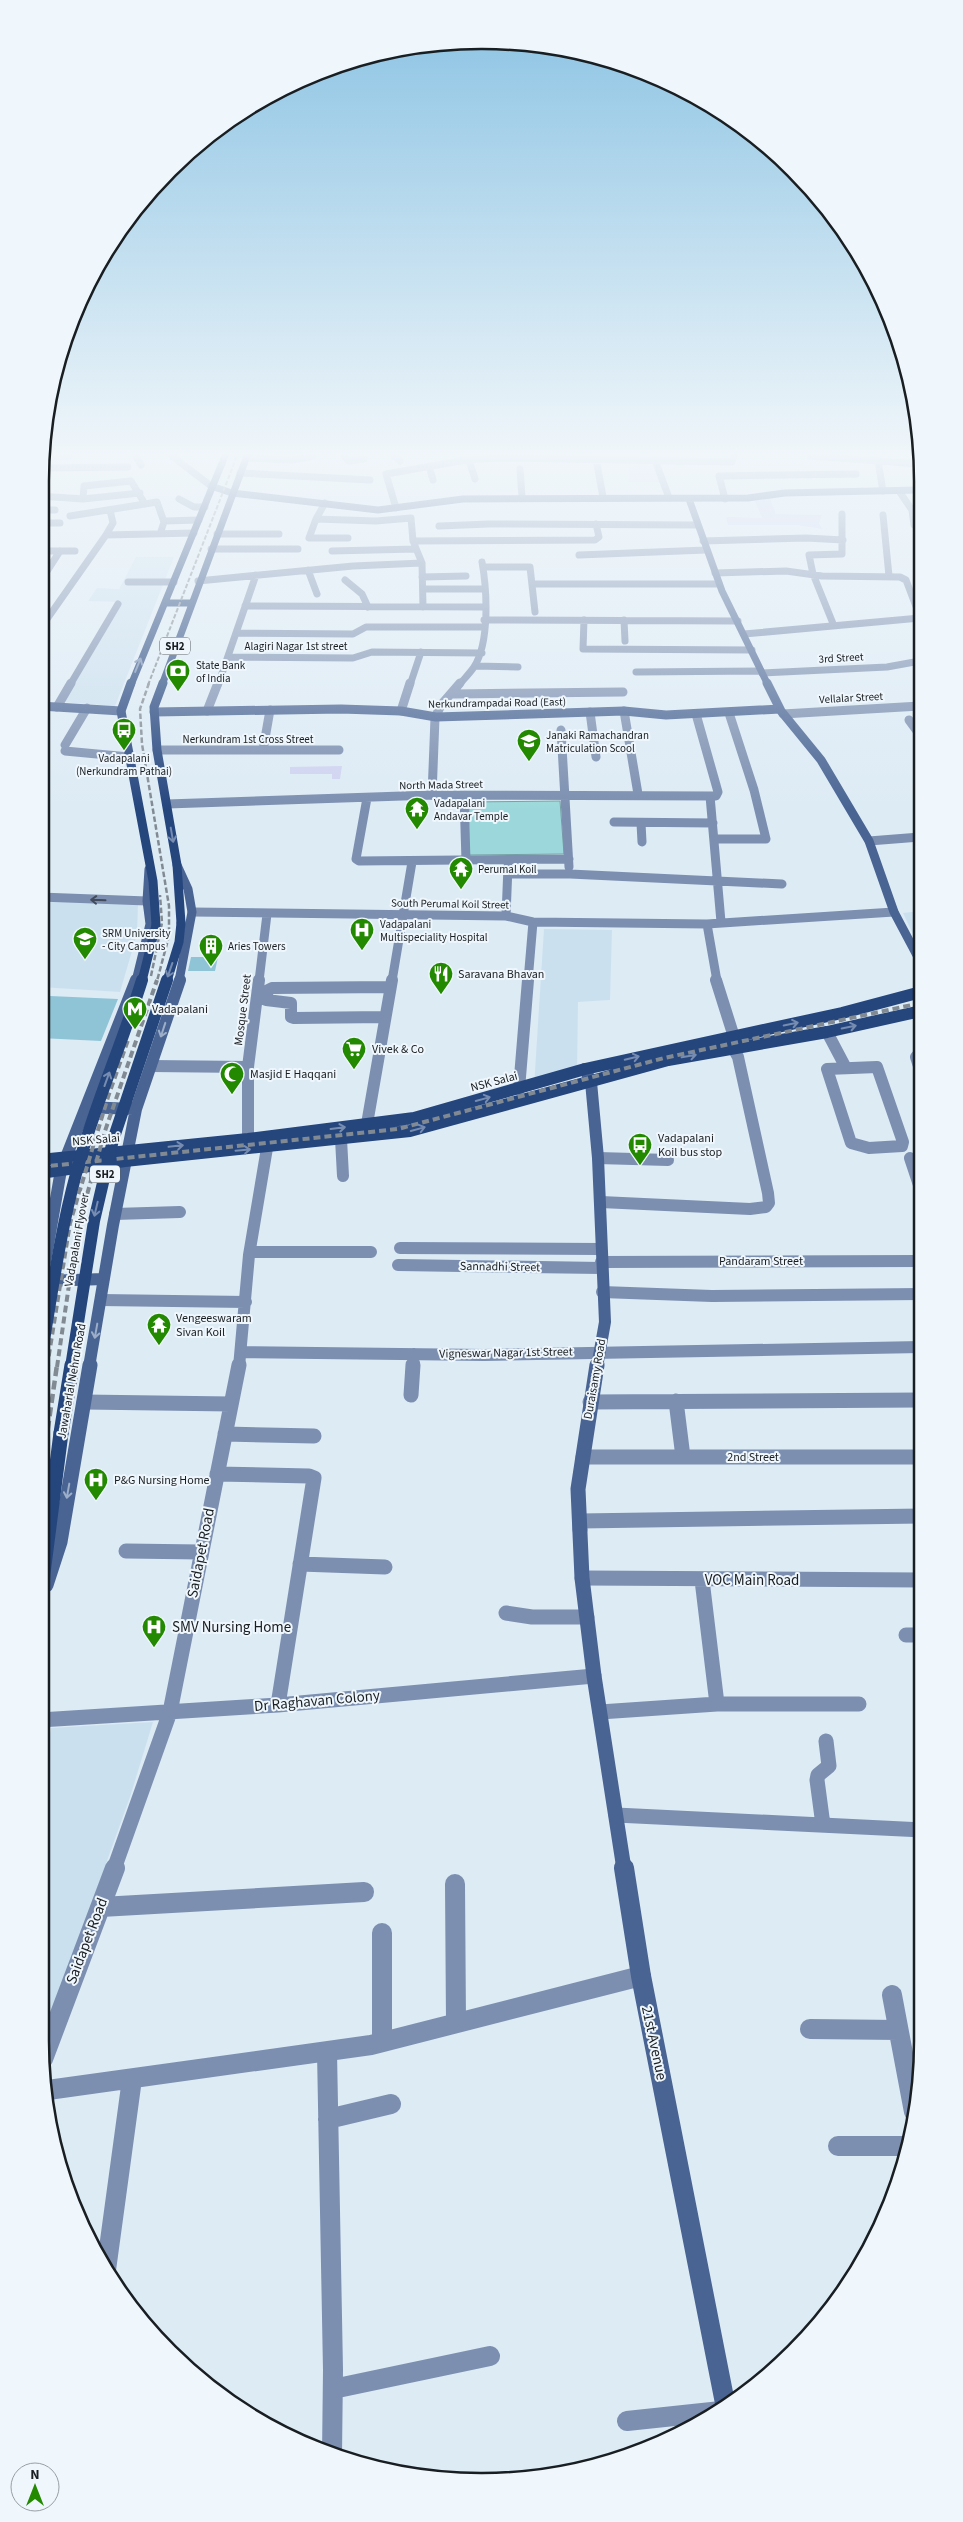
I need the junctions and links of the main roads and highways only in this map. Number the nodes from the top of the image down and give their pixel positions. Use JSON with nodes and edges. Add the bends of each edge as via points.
{"nodes":[{"id":1,"x":177,"y":574,"type":"edge"},
{"id":2,"x":201,"y":574,"type":"edge"},
{"id":3,"x":165,"y":603,"type":"junction"},
{"id":4,"x":190,"y":603,"type":"junction"},
{"id":5,"x":914,"y":994,"type":"edge"},
{"id":6,"x":885,"y":1001,"type":"junction"},
{"id":7,"x":914,"y":1014,"type":"edge"},
{"id":8,"x":896,"y":1017,"type":"junction"},
{"id":9,"x":733,"y":1042,"type":"junction"},
{"id":10,"x":126,"y":1156,"type":"junction"},
{"id":11,"x":49,"y":1159,"type":"edge"},
{"id":12,"x":49,"y":1172,"type":"edge"},
{"id":13,"x":49,"y":1314,"type":"edge"},
{"id":14,"x":49,"y":1526,"type":"edge"}],
"edges":[{"from":1,"to":3,"type":"main road","number":"SH2"},
{"from":2,"to":4,"type":"main road","number":"SH2"},
{"from":3,"to":4,"type":"main road"},
{"from":13,"to":3,"type":"main road","name":"Vadapalani Flyover","number":"SH2","one_way":true,"bridge":true,"via":[[70,1197],[83,1149],[148,964],[156,924],[153,882],[121,711]]},
{"from":4,"to":14,"type":"main road","name":"Vadapalani Flyover","number":"SH2","one_way":true,"bridge":true,"via":[[154,712],[157,750],[177,865],[181,904],[179,942],[113,1140],[94,1221]]},
{"from":5,"to":6,"type":"main road","name":"NSK Salai"},
{"from":6,"to":8,"type":"main road"},
{"from":9,"to":6,"type":"main road","name":"NSK Salai","one_way":true},
{"from":7,"to":8,"type":"main road"},
{"from":9,"to":8,"type":"main road","one_way":true,"via":[[827,1032]]},
{"from":10,"to":9,"type":"main road","name":"NSK Salai","one_way":true,"via":[[414,1118],[585,1069]]},
{"from":10,"to":9,"type":"main road","one_way":true,"via":[[267,1148],[410,1131]]},
{"from":10,"to":11,"type":"main road","name":"NSK Salai"},
{"from":10,"to":12,"type":"main road"}]}
